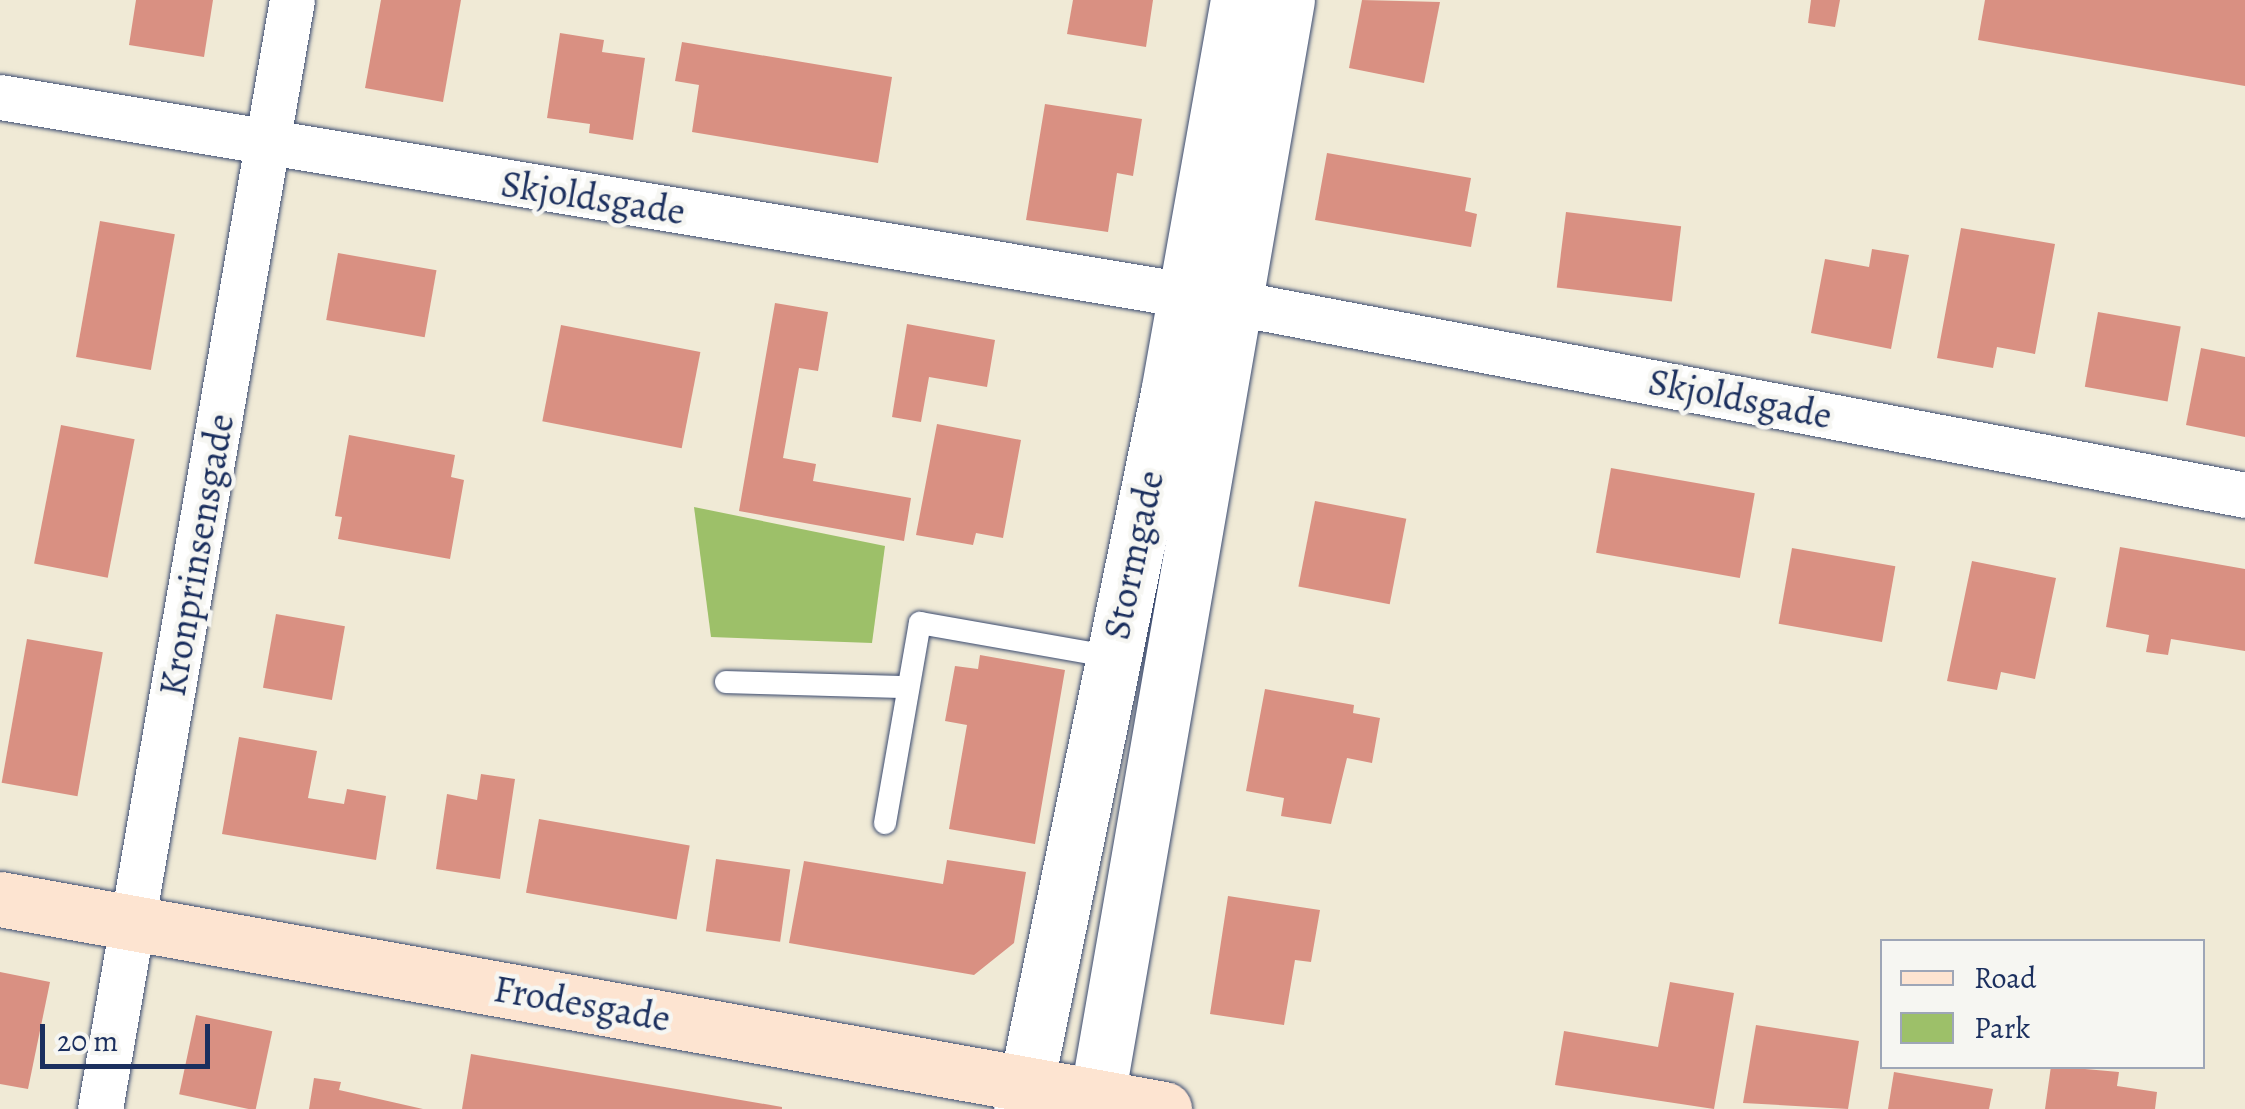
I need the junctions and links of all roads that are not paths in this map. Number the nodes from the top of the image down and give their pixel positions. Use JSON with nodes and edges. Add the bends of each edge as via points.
{"nodes":[{"id":1,"x":292,"y":0,"type":"edge"},
{"id":2,"x":1238,"y":0,"type":"edge"},
{"id":3,"x":1288,"y":0,"type":"edge"},
{"id":4,"x":0,"y":97,"type":"edge"},
{"id":5,"x":269,"y":144,"type":"junction"},
{"id":6,"x":1211,"y":299,"type":"junction"},
{"id":7,"x":2245,"y":495,"type":"edge"},
{"id":8,"x":1113,"y":656,"type":"junction"},
{"id":9,"x":726,"y":682,"type":"dead end"},
{"id":10,"x":908,"y":687,"type":"junction"},
{"id":11,"x":885,"y":823,"type":"dead end"},
{"id":12,"x":0,"y":899,"type":"edge"},
{"id":13,"x":132,"y":922,"type":"junction"},
{"id":14,"x":1023,"y":1097,"type":"edge"},
{"id":15,"x":1096,"y":1103,"type":"edge"},
{"id":16,"x":100,"y":1109,"type":"edge"},
{"id":17,"x":1164,"y":1109,"type":"edge"}],
"edges":[{"from":1,"to":5,"type":"street","name":"Kronprinsensgade"},
{"from":2,"to":6,"type":"street","name":"Stormgade"},
{"from":3,"to":6,"type":"street","name":"Stormgade"},
{"from":4,"to":5,"type":"street","name":"Skjoldsgade"},
{"from":5,"to":6,"type":"street","name":"Skjoldsgade"},
{"from":5,"to":13,"type":"street","name":"Kronprinsensgade"},
{"from":6,"to":7,"type":"street","name":"Skjoldsgade"},
{"from":6,"to":8,"type":"street","name":"Stormgade"},
{"from":6,"to":15,"type":"street","name":"Stormgade"},
{"from":8,"to":10,"type":"lane","via":[[920,623]]},
{"from":8,"to":14,"type":"street","name":"Stormgade"},
{"from":9,"to":10,"type":"lane"},
{"from":10,"to":11,"type":"lane"},
{"from":12,"to":13,"type":"main road","name":"Frodesgade"},
{"from":13,"to":14,"type":"main road","name":"Frodesgade"},
{"from":13,"to":16,"type":"street","name":"Kronprinsensgade"},
{"from":14,"to":15,"type":"main road","name":"Frodesgade"},
{"from":15,"to":17,"type":"main road","name":"Frodesgade"}]}
